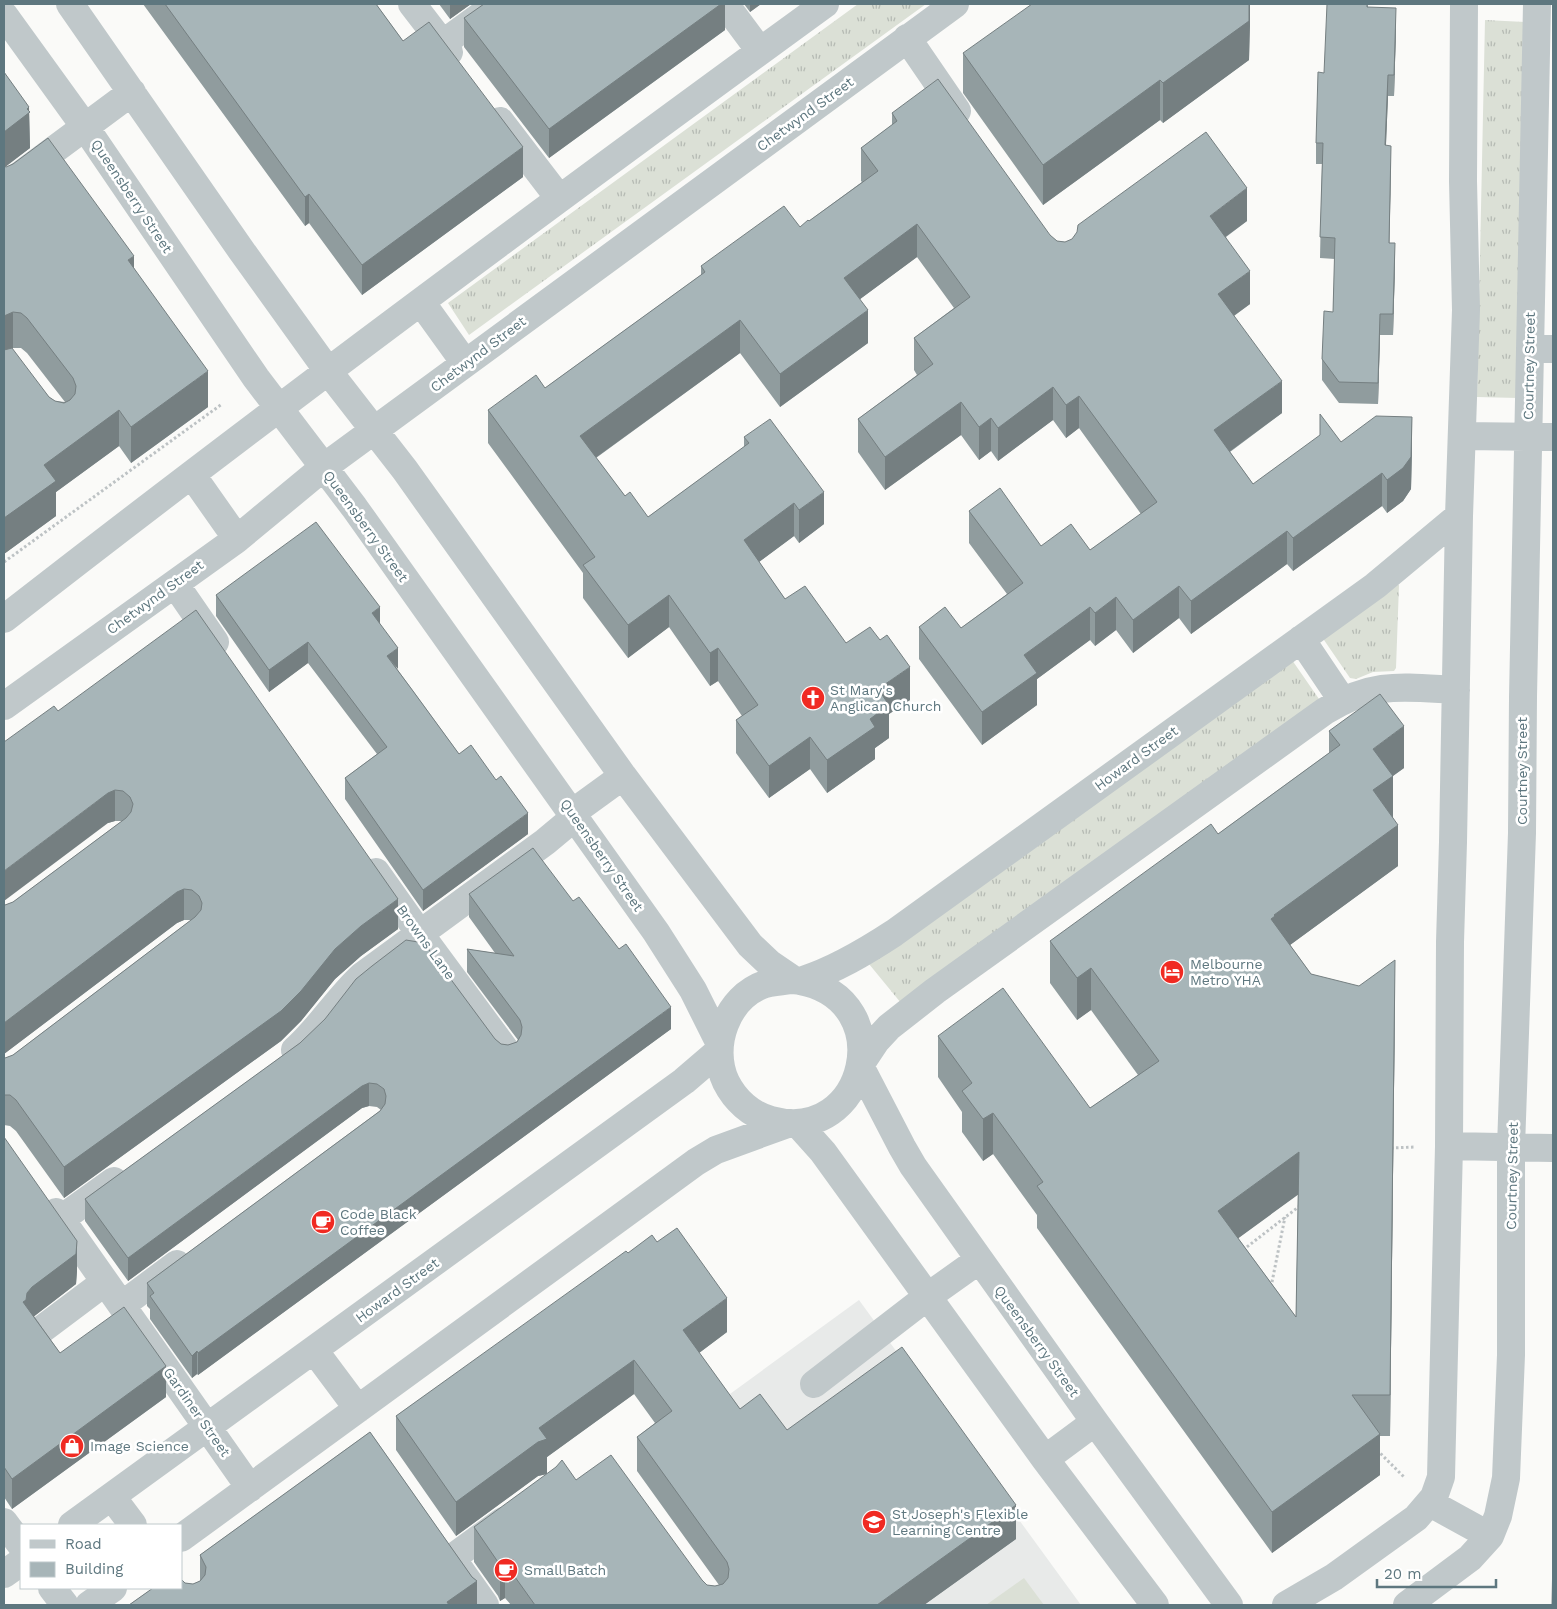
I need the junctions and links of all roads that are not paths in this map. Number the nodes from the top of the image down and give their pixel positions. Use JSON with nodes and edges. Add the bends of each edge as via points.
{"nodes":[{"id":1,"x":70,"y":4,"type":"edge"},
{"id":2,"x":412,"y":4,"type":"edge"},
{"id":3,"x":497,"y":4,"type":"edge"},
{"id":4,"x":725,"y":4,"type":"edge"},
{"id":5,"x":825,"y":4,"type":"edge"},
{"id":6,"x":955,"y":4,"type":"edge"},
{"id":7,"x":1464,"y":4,"type":"edge"},
{"id":8,"x":1537,"y":4,"type":"edge"},
{"id":9,"x":4,"y":15,"type":"edge"},
{"id":10,"x":907,"y":38,"type":"junction"},
{"id":11,"x":442,"y":44,"type":"junction"},
{"id":12,"x":760,"y":51,"type":"junction"},
{"id":13,"x":466,"y":74,"type":"edge"},
{"id":14,"x":132,"y":92,"type":"junction"},
{"id":15,"x":483,"y":98,"type":"edge"},
{"id":16,"x":85,"y":127,"type":"junction"},
{"id":17,"x":972,"y":132,"type":"edge"},
{"id":18,"x":4,"y":187,"type":"edge"},
{"id":19,"x":559,"y":198,"type":"junction"},
{"id":20,"x":421,"y":302,"type":"junction"},
{"id":21,"x":1541,"y":348,"type":"edge"},
{"id":22,"x":465,"y":363,"type":"junction"},
{"id":23,"x":328,"y":371,"type":"junction"},
{"id":24,"x":279,"y":408,"type":"junction"},
{"id":25,"x":374,"y":431,"type":"junction"},
{"id":26,"x":1463,"y":436,"type":"junction"},
{"id":27,"x":1540,"y":437,"type":"edge"},
{"id":28,"x":324,"y":467,"type":"junction"},
{"id":29,"x":192,"y":475,"type":"junction"},
{"id":30,"x":1459,"y":516,"type":"junction"},
{"id":31,"x":237,"y":539,"type":"junction"},
{"id":32,"x":174,"y":584,"type":"junction"},
{"id":33,"x":4,"y":619,"type":"edge"},
{"id":34,"x":1300,"y":639,"type":"junction"},
{"id":35,"x":230,"y":664,"type":"edge"},
{"id":36,"x":1456,"y":690,"type":"junction"},
{"id":37,"x":1342,"y":700,"type":"junction"},
{"id":38,"x":4,"y":706,"type":"edge"},
{"id":39,"x":623,"y":776,"type":"junction"},
{"id":40,"x":574,"y":815,"type":"junction"},
{"id":41,"x":362,"y":852,"type":"edge"},
{"id":42,"x":420,"y":934,"type":"junction"},
{"id":43,"x":797,"y":980,"type":"junction"},
{"id":44,"x":719,"y":1046,"type":"junction"},
{"id":45,"x":507,"y":1052,"type":"edge"},
{"id":46,"x":275,"y":1064,"type":"edge"},
{"id":47,"x":861,"y":1065,"type":"junction"},
{"id":48,"x":794,"y":1123,"type":"junction"},
{"id":49,"x":1449,"y":1146,"type":"junction"},
{"id":50,"x":1512,"y":1147,"type":"junction"},
{"id":51,"x":1553,"y":1148,"type":"edge"},
{"id":52,"x":132,"y":1167,"type":"edge"},
{"id":53,"x":44,"y":1195,"type":"edge"},
{"id":54,"x":61,"y":1219,"type":"junction"},
{"id":55,"x":195,"y":1252,"type":"edge"},
{"id":56,"x":979,"y":1260,"type":"junction"},
{"id":57,"x":105,"y":1282,"type":"junction"},
{"id":58,"x":927,"y":1297,"type":"junction"},
{"id":59,"x":122,"y":1305,"type":"junction"},
{"id":60,"x":41,"y":1330,"type":"edge"},
{"id":61,"x":314,"y":1350,"type":"junction"},
{"id":62,"x":814,"y":1384,"type":"dead end"},
{"id":63,"x":357,"y":1418,"type":"junction"},
{"id":64,"x":1095,"y":1422,"type":"junction"},
{"id":65,"x":207,"y":1427,"type":"junction"},
{"id":66,"x":1045,"y":1459,"type":"junction"},
{"id":67,"x":250,"y":1488,"type":"junction"},
{"id":68,"x":112,"y":1497,"type":"junction"},
{"id":69,"x":1430,"y":1503,"type":"junction"},
{"id":70,"x":523,"y":1507,"type":"edge"},
{"id":71,"x":4,"y":1522,"type":"edge"},
{"id":72,"x":73,"y":1524,"type":"edge"},
{"id":73,"x":132,"y":1524,"type":"edge"},
{"id":74,"x":1490,"y":1536,"type":"junction"},
{"id":75,"x":182,"y":1537,"type":"edge"},
{"id":76,"x":20,"y":1544,"type":"edge"},
{"id":77,"x":20,"y":1563,"type":"edge"},
{"id":78,"x":4,"y":1574,"type":"edge"},
{"id":79,"x":53,"y":1589,"type":"edge"},
{"id":80,"x":112,"y":1589,"type":"edge"},
{"id":81,"x":65,"y":1605,"type":"edge"},
{"id":82,"x":89,"y":1605,"type":"edge"},
{"id":83,"x":485,"y":1605,"type":"edge"},
{"id":84,"x":1155,"y":1605,"type":"edge"},
{"id":85,"x":1229,"y":1605,"type":"edge"},
{"id":86,"x":1286,"y":1605,"type":"edge"},
{"id":87,"x":1407,"y":1605,"type":"edge"}],
"edges":[{"from":1,"to":14,"type":"street"},
{"from":2,"to":11,"type":"street"},
{"from":3,"to":11,"type":"street"},
{"from":4,"to":12,"type":"street"},
{"from":5,"to":12,"type":"street"},
{"from":6,"to":10,"type":"street","name":"Chetwynd Street"},
{"from":7,"to":26,"type":"street","via":[[1466,310]]},
{"from":8,"to":21,"type":"street","name":"Courtney Street"},
{"from":9,"to":16,"type":"street","name":"Queensberry Street"},
{"from":10,"to":17,"type":"street"},
{"from":10,"to":22,"type":"street","name":"Chetwynd Street"},
{"from":11,"to":13,"type":"street"},
{"from":12,"to":19,"type":"street"},
{"from":14,"to":16,"type":"street"},
{"from":14,"to":23,"type":"street"},
{"from":15,"to":19,"type":"street"},
{"from":16,"to":18,"type":"street"},
{"from":16,"to":24,"type":"street","name":"Queensberry Street"},
{"from":19,"to":20,"type":"street"},
{"from":20,"to":22,"type":"street"},
{"from":20,"to":23,"type":"street"},
{"from":21,"to":27,"type":"street","name":"Courtney Street"},
{"from":22,"to":25,"type":"street","name":"Chetwynd Street"},
{"from":23,"to":24,"type":"street"},
{"from":23,"to":25,"type":"street"},
{"from":24,"to":28,"type":"street","name":"Queensberry Street"},
{"from":24,"to":29,"type":"street"},
{"from":25,"to":28,"type":"street","name":"Chetwynd Street"},
{"from":25,"to":39,"type":"street"},
{"from":26,"to":27,"type":"street"},
{"from":26,"to":30,"type":"street"},
{"from":27,"to":50,"type":"street","name":"Courtney Street","via":[[1523,697]]},
{"from":28,"to":31,"type":"street","name":"Chetwynd Street"},
{"from":28,"to":40,"type":"street","name":"Queensberry Street"},
{"from":29,"to":31,"type":"street"},
{"from":29,"to":33,"type":"street"},
{"from":30,"to":34,"type":"street","name":"Howard Street","via":[[1375,586]]},
{"from":30,"to":36,"type":"street"},
{"from":31,"to":32,"type":"street","name":"Chetwynd Street"},
{"from":32,"to":35,"type":"street"},
{"from":32,"to":38,"type":"street","name":"Chetwynd Street"},
{"from":34,"to":37,"type":"street"},
{"from":34,"to":43,"type":"street","name":"Howard Street","via":[[894,934],[852,959]]},
{"from":36,"to":37,"type":"street","via":[[1389,687]]},
{"from":36,"to":49,"type":"street"},
{"from":37,"to":47,"type":"street","via":[[935,990],[876,1041]]},
{"from":39,"to":40,"type":"street"},
{"from":39,"to":43,"type":"street","via":[[750,945],[769,963]]},
{"from":40,"to":42,"type":"street","via":[[545,842]]},
{"from":40,"to":44,"type":"street","name":"Queensberry Street","via":[[693,990]]},
{"from":41,"to":42,"type":"street","name":"Browns Lane"},
{"from":42,"to":45,"type":"street","name":"Browns Lane"},
{"from":42,"to":46,"type":"street","via":[[356,981],[314,1032]]},
{"from":43,"to":44,"type":"street","via":[[764,985],[739,1002],[723,1027]]},
{"from":43,"to":47,"type":"street","via":[[822,987],[848,1009],[859,1029]]},
{"from":44,"to":48,"type":"street","via":[[723,1075],[744,1106],[766,1119]]},
{"from":44,"to":61,"type":"street","name":"Howard Street","via":[[684,1082]]},
{"from":47,"to":48,"type":"street","via":[[857,1080],[833,1109],[810,1121]]},
{"from":47,"to":56,"type":"street","name":"Queensberry Street","via":[[908,1157]]},
{"from":48,"to":58,"type":"street","via":[[823,1152]]},
{"from":48,"to":63,"type":"street","via":[[731,1144],[696,1162]]},
{"from":49,"to":50,"type":"street"},
{"from":49,"to":69,"type":"street","via":[[1442,1465],[1437,1491]]},
{"from":50,"to":51,"type":"street"},
{"from":50,"to":74,"type":"street","name":"Courtney Street","via":[[1508,1440],[1504,1490]]},
{"from":52,"to":54,"type":"street"},
{"from":53,"to":54,"type":"street","name":"Gardiner Street"},
{"from":54,"to":57,"type":"street","name":"Gardiner Street"},
{"from":55,"to":59,"type":"street"},
{"from":56,"to":58,"type":"street"},
{"from":56,"to":64,"type":"street","name":"Queensberry Street"},
{"from":57,"to":59,"type":"street","name":"Gardiner Street"},
{"from":57,"to":60,"type":"street"},
{"from":58,"to":62,"type":"street"},
{"from":58,"to":66,"type":"street"},
{"from":59,"to":65,"type":"street","name":"Gardiner Street"},
{"from":61,"to":63,"type":"street"},
{"from":61,"to":65,"type":"street","name":"Howard Street"},
{"from":63,"to":67,"type":"street"},
{"from":64,"to":66,"type":"street"},
{"from":64,"to":85,"type":"street","name":"Queensberry Street"},
{"from":65,"to":67,"type":"street","name":"Gardiner Street"},
{"from":65,"to":68,"type":"street","name":"Howard Street"},
{"from":66,"to":84,"type":"street"},
{"from":67,"to":75,"type":"street"},
{"from":68,"to":72,"type":"street","name":"Howard Street"},
{"from":68,"to":73,"type":"street"},
{"from":69,"to":74,"type":"street"},
{"from":69,"to":86,"type":"street","via":[[1416,1518],[1334,1577]]},
{"from":70,"to":83,"type":"street","via":[[446,1550]]},
{"from":71,"to":76,"type":"street"},
{"from":74,"to":87,"type":"street","via":[[1470,1558]]},
{"from":77,"to":78,"type":"street"},
{"from":79,"to":81,"type":"street"},
{"from":80,"to":82,"type":"street"}]}
